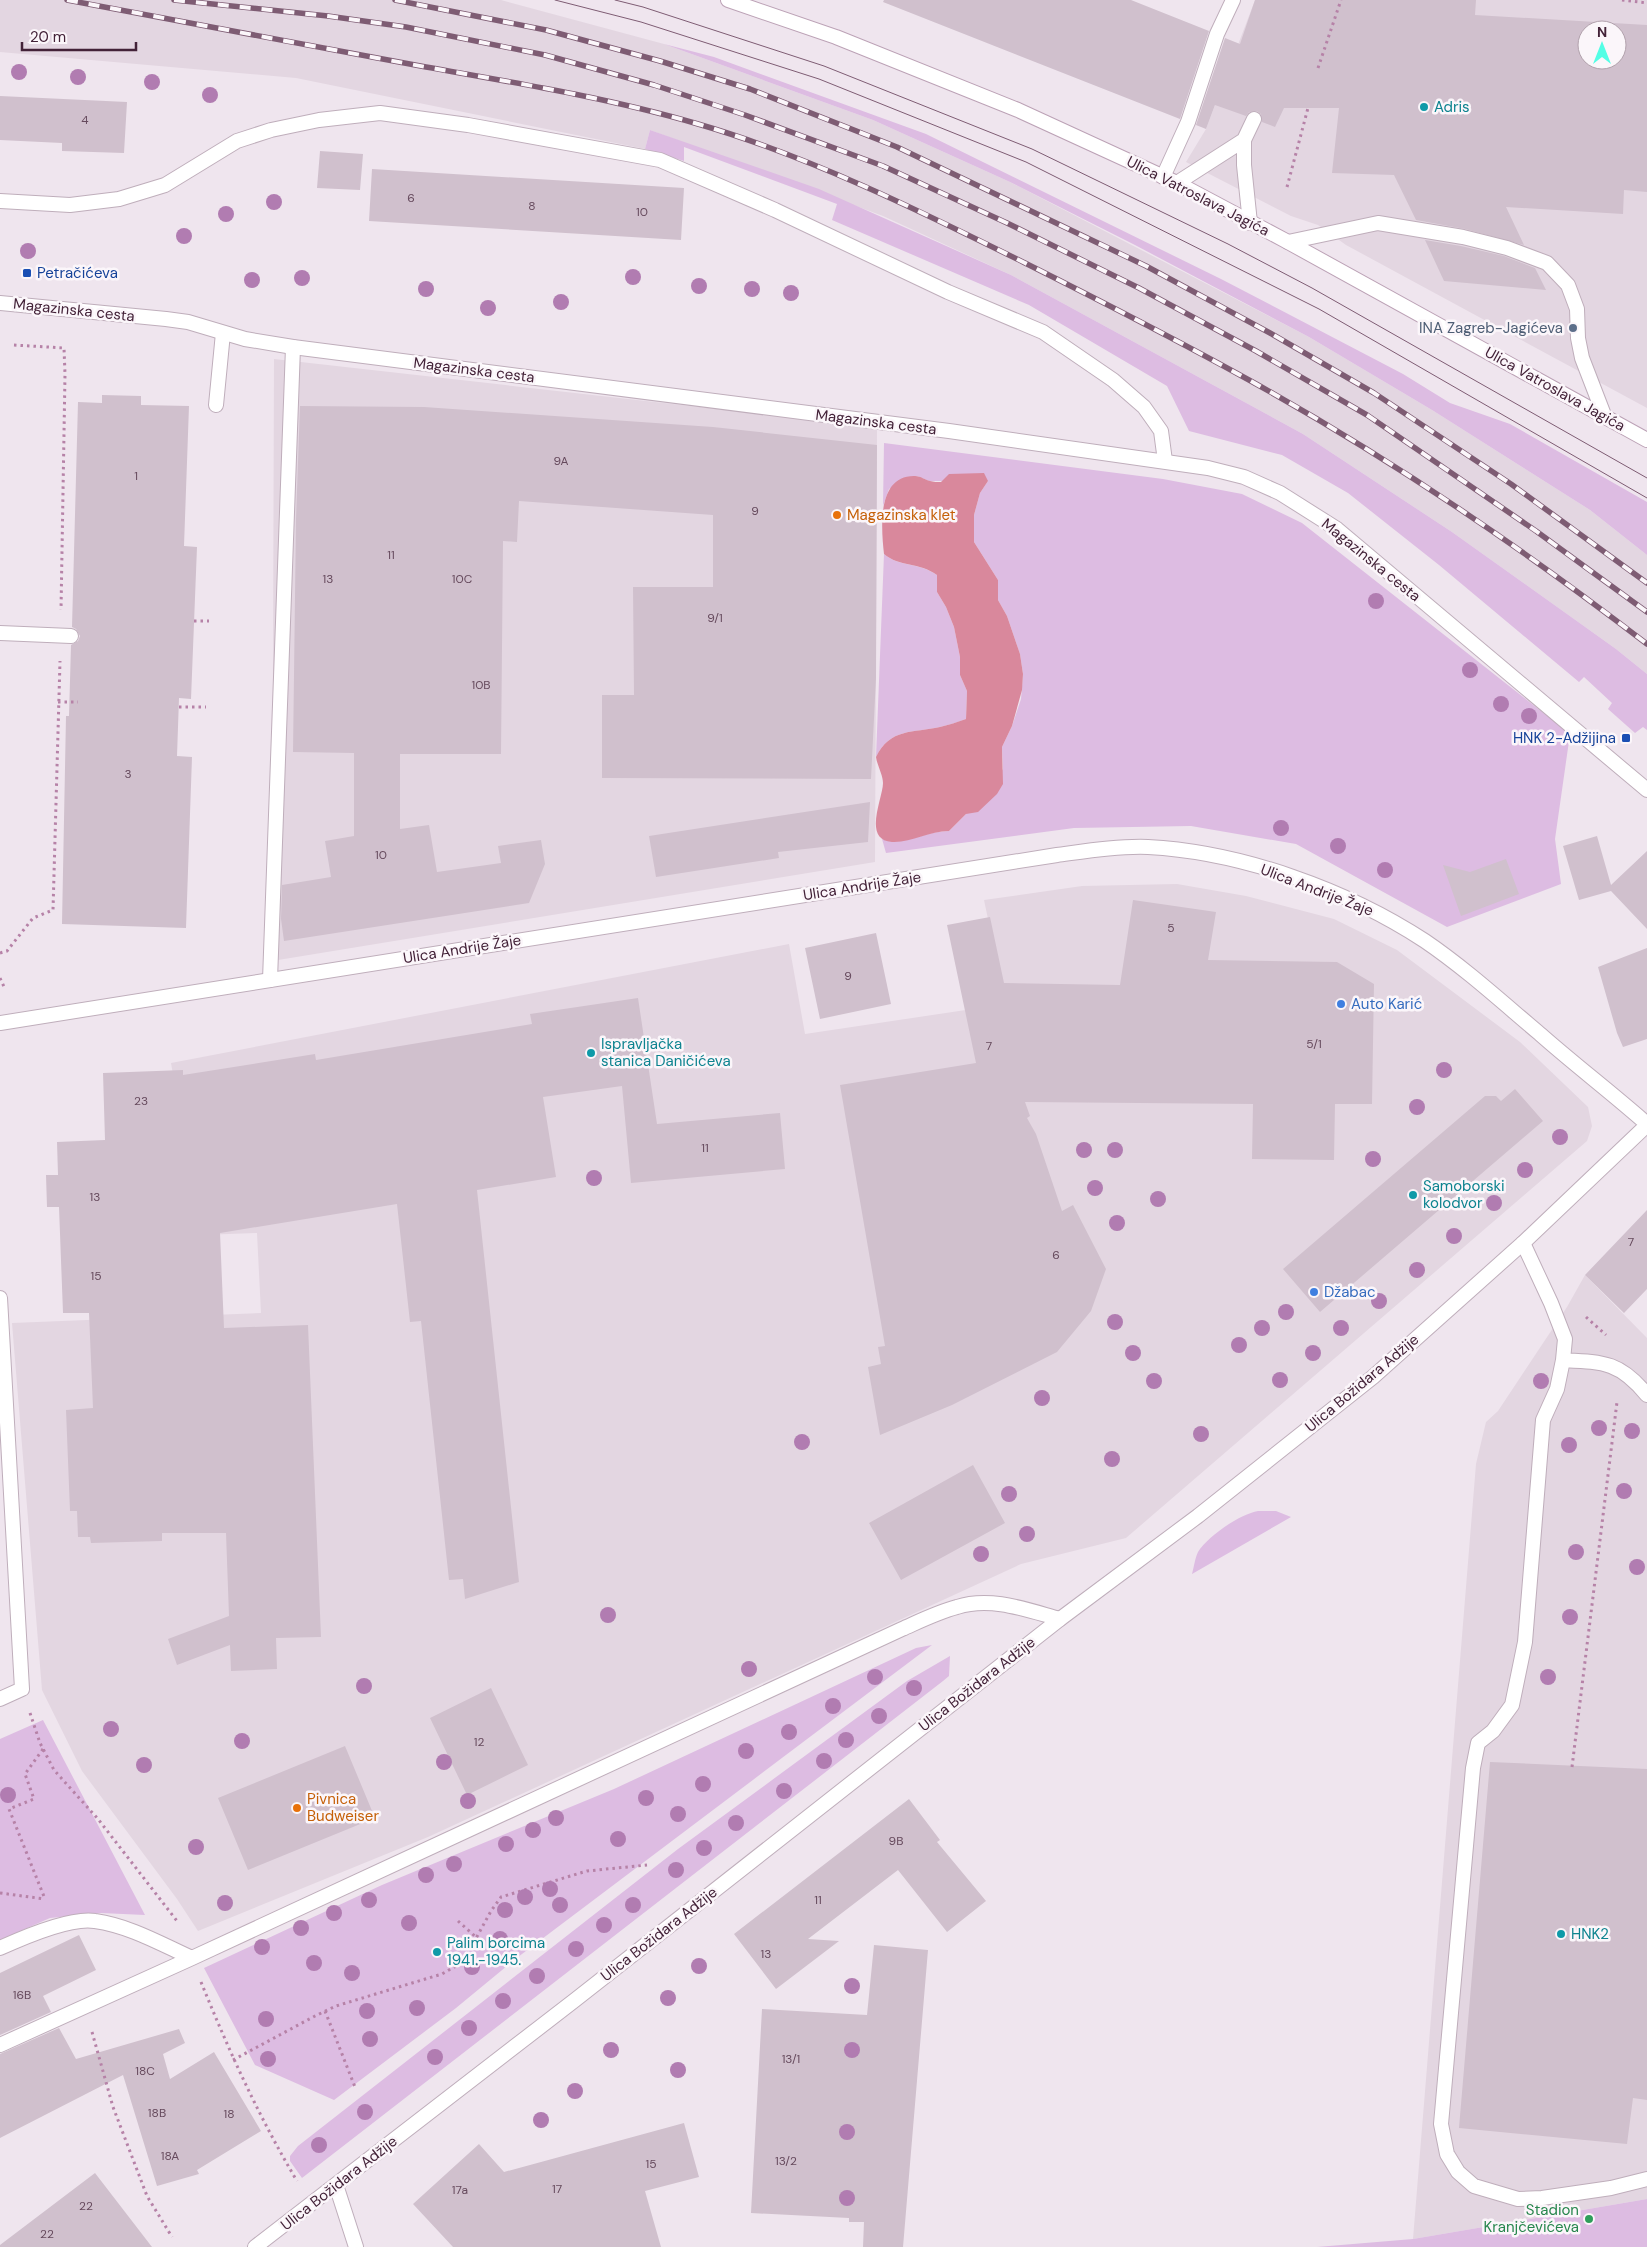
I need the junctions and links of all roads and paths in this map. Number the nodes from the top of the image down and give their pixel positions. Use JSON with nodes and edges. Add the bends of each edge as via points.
{"nodes":[{"id":1,"x":728,"y":0,"type":"edge"},
{"id":2,"x":1233,"y":0,"type":"edge"},
{"id":3,"x":1341,"y":0,"type":"edge"},
{"id":4,"x":1622,"y":0,"type":"edge"},
{"id":5,"x":1647,"y":3,"type":"edge"},
{"id":6,"x":1318,"y":68,"type":"dead end"},
{"id":7,"x":1308,"y":108,"type":"dead end"},
{"id":8,"x":1254,"y":119,"type":"dead end"},
{"id":9,"x":1244,"y":140,"type":"junction"},
{"id":10,"x":1163,"y":177,"type":"junction"},
{"id":11,"x":1177,"y":183,"type":"junction"},
{"id":12,"x":1287,"y":187,"type":"dead end"},
{"id":13,"x":0,"y":202,"type":"edge"},
{"id":14,"x":1250,"y":223,"type":"junction"},
{"id":15,"x":1288,"y":242,"type":"junction"},
{"id":16,"x":0,"y":303,"type":"edge"},
{"id":17,"x":223,"y":333,"type":"junction"},
{"id":18,"x":14,"y":345,"type":"dead end"},
{"id":19,"x":293,"y":347,"type":"junction"},
{"id":20,"x":216,"y":405,"type":"dead end"},
{"id":21,"x":1604,"y":416,"type":"junction"},
{"id":22,"x":1647,"y":440,"type":"edge"},
{"id":23,"x":1165,"y":461,"type":"junction"},
{"id":24,"x":61,"y":616,"type":"dead end"},
{"id":25,"x":194,"y":621,"type":"dead end"},
{"id":26,"x":209,"y":621,"type":"dead end"},
{"id":27,"x":0,"y":634,"type":"edge"},
{"id":28,"x":71,"y":636,"type":"dead end"},
{"id":29,"x":60,"y":659,"type":"dead end"},
{"id":30,"x":58,"y":702,"type":"junction"},
{"id":31,"x":78,"y":702,"type":"dead end"},
{"id":32,"x":179,"y":707,"type":"dead end"},
{"id":33,"x":206,"y":707,"type":"dead end"},
{"id":34,"x":1647,"y":790,"type":"edge"},
{"id":35,"x":0,"y":953,"type":"edge"},
{"id":36,"x":0,"y":978,"type":"edge"},
{"id":37,"x":270,"y":980,"type":"junction"},
{"id":38,"x":4,"y":989,"type":"dead end"},
{"id":39,"x":0,"y":1023,"type":"edge"},
{"id":40,"x":1647,"y":1124,"type":"edge"},
{"id":41,"x":1523,"y":1243,"type":"junction"},
{"id":42,"x":0,"y":1298,"type":"edge"},
{"id":43,"x":1563,"y":1360,"type":"junction"},
{"id":44,"x":1647,"y":1395,"type":"edge"},
{"id":45,"x":1617,"y":1399,"type":"dead end"},
{"id":46,"x":1060,"y":1619,"type":"junction"},
{"id":47,"x":22,"y":1689,"type":"junction"},
{"id":48,"x":0,"y":1698,"type":"edge"},
{"id":49,"x":43,"y":1750,"type":"junction"},
{"id":50,"x":1572,"y":1766,"type":"dead end"},
{"id":51,"x":647,"y":1864,"type":"dead end"},
{"id":52,"x":45,"y":1899,"type":"dead end"},
{"id":53,"x":458,"y":1921,"type":"dead end"},
{"id":54,"x":477,"y":1938,"type":"junction"},
{"id":55,"x":0,"y":1948,"type":"edge"},
{"id":56,"x":192,"y":1958,"type":"junction"},
{"id":57,"x":84,"y":2007,"type":"junction"},
{"id":58,"x":325,"y":2011,"type":"junction"},
{"id":59,"x":0,"y":2045,"type":"edge"},
{"id":60,"x":234,"y":2060,"type":"junction"},
{"id":61,"x":356,"y":2087,"type":"dead end"},
{"id":62,"x":1647,"y":2179,"type":"edge"},
{"id":63,"x":298,"y":2181,"type":"dead end"},
{"id":64,"x":336,"y":2185,"type":"junction"},
{"id":65,"x":172,"y":2237,"type":"dead end"},
{"id":66,"x":255,"y":2247,"type":"edge"},
{"id":67,"x":356,"y":2247,"type":"edge"}],
"edges":[{"from":1,"to":10,"type":"street","name":"Ulica Vatroslava Jagića","via":[[836,37],[1018,110]]},
{"from":2,"to":10,"type":"street","via":[[1217,34],[1188,122]]},
{"from":3,"to":6,"type":"path"},
{"from":4,"to":5,"type":"path"},
{"from":7,"to":12,"type":"path"},
{"from":8,"to":9,"type":"street"},
{"from":9,"to":11,"type":"street"},
{"from":9,"to":14,"type":"street"},
{"from":10,"to":11,"type":"street","name":"Ulica Vatroslava Jagića"},
{"from":11,"to":14,"type":"street","name":"Ulica Vatroslava Jagića"},
{"from":13,"to":23,"type":"street","via":[[70,205],[120,199],[164,185],[246,138],[319,120],[380,113],[468,125],[660,160],[1043,332],[1113,380],[1144,407],[1161,431]]},
{"from":14,"to":15,"type":"street","name":"Ulica Vatroslava Jagića"},
{"from":15,"to":21,"type":"street","name":"Ulica Vatroslava Jagića"},
{"from":15,"to":21,"type":"street","via":[[1378,223],[1463,237],[1546,262],[1568,285],[1577,309],[1582,358]]},
{"from":16,"to":17,"type":"street","name":"Magazinska cesta","via":[[166,319]]},
{"from":17,"to":19,"type":"street","name":"Magazinska cesta"},
{"from":17,"to":20,"type":"street"},
{"from":18,"to":24,"type":"path","via":[[64,348]]},
{"from":19,"to":23,"type":"street","name":"Magazinska cesta"},
{"from":19,"to":37,"type":"street"},
{"from":21,"to":22,"type":"street","name":"Ulica Vatroslava Jagića"},
{"from":23,"to":34,"type":"street","name":"Magazinska cesta","via":[[1244,477],[1280,493],[1337,529]]},
{"from":25,"to":26,"type":"path"},
{"from":27,"to":28,"type":"street"},
{"from":29,"to":30,"type":"path"},
{"from":30,"to":31,"type":"path"},
{"from":30,"to":35,"type":"path","via":[[53,910],[33,918],[7,951]]},
{"from":32,"to":33,"type":"path"},
{"from":36,"to":38,"type":"path"},
{"from":37,"to":39,"type":"street","name":"Ulica Andrije Žaje"},
{"from":37,"to":40,"type":"street","name":"Ulica Andrije Žaje","via":[[1057,855],[1146,847],[1194,852],[1271,870],[1384,916],[1437,950],[1488,989]]},
{"from":40,"to":41,"type":"street","name":"Ulica Božidara Adžije"},
{"from":41,"to":43,"type":"street","via":[[1565,1339]]},
{"from":41,"to":46,"type":"street","name":"Ulica Božidara Adžije","via":[[1373,1377],[1198,1516]]},
{"from":42,"to":47,"type":"street"},
{"from":43,"to":44,"type":"street","via":[[1602,1362],[1633,1378]]},
{"from":43,"to":62,"type":"street","via":[[1557,1389],[1543,1420],[1525,1642],[1512,1705],[1493,1730],[1478,1743],[1473,1768],[1441,2124],[1447,2154],[1458,2172],[1474,2186],[1518,2199],[1611,2188]]},
{"from":45,"to":50,"type":"path"},
{"from":46,"to":56,"type":"street","name":"Ulica Božidara Adžije","via":[[1005,1604],[984,1602],[958,1606]]},
{"from":46,"to":64,"type":"street","name":"Ulica Božidara Adžije"},
{"from":47,"to":48,"type":"street"},
{"from":47,"to":49,"type":"path"},
{"from":49,"to":52,"type":"path","via":[[25,1774],[34,1799],[9,1809]]},
{"from":49,"to":56,"type":"path","via":[[54,1770],[98,1819],[175,1917]]},
{"from":51,"to":54,"type":"path","via":[[587,1872],[501,1897]]},
{"from":53,"to":54,"type":"path"},
{"from":54,"to":58,"type":"path","via":[[463,1962],[455,1968]]},
{"from":55,"to":56,"type":"street","via":[[54,1926],[93,1920],[132,1930]]},
{"from":56,"to":57,"type":"street","name":"Ulica Božidara Adžije"},
{"from":56,"to":60,"type":"path"},
{"from":57,"to":59,"type":"street","name":"Ulica Božidara Adžije"},
{"from":57,"to":65,"type":"path","via":[[113,2106],[147,2196]]},
{"from":58,"to":60,"type":"path"},
{"from":58,"to":61,"type":"path"},
{"from":60,"to":63,"type":"path","via":[[259,2115]]},
{"from":64,"to":66,"type":"street","name":"Ulica Božidara Adžije"},
{"from":64,"to":67,"type":"street"}]}
